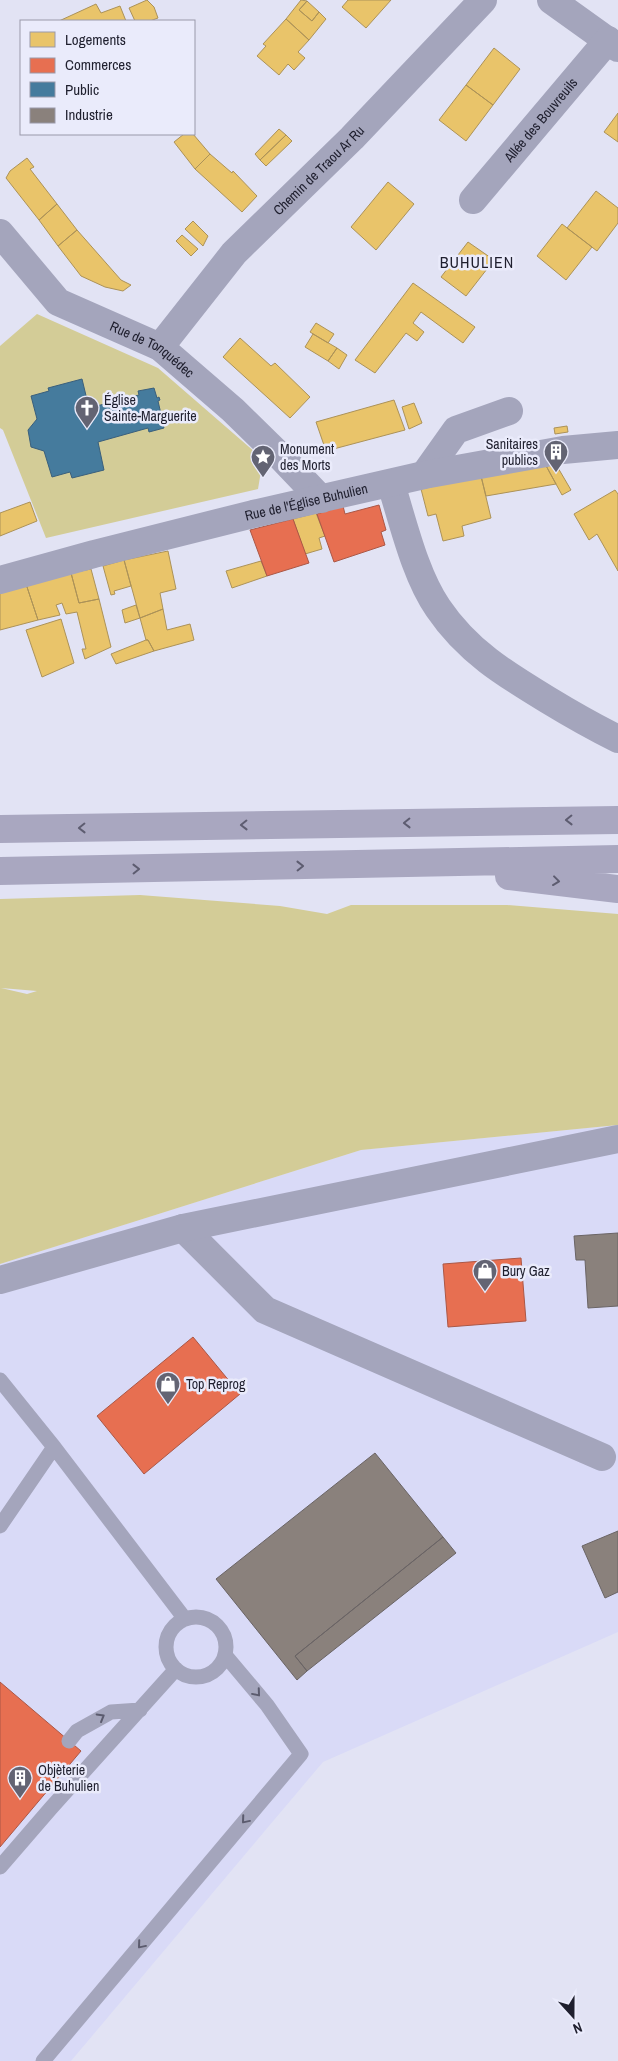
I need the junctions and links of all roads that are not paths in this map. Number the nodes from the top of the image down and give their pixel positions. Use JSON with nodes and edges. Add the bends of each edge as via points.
{"nodes":[{"id":1,"x":483,"y":0,"type":"edge"},
{"id":2,"x":551,"y":0,"type":"edge"},
{"id":3,"x":613,"y":44,"type":"edge"},
{"id":4,"x":473,"y":200,"type":"dead end"},
{"id":5,"x":0,"y":233,"type":"edge"},
{"id":6,"x":160,"y":347,"type":"junction"},
{"id":7,"x":509,"y":411,"type":"dead end"},
{"id":8,"x":618,"y":445,"type":"edge"},
{"id":9,"x":424,"y":475,"type":"junction"},
{"id":10,"x":391,"y":484,"type":"junction"},
{"id":11,"x":321,"y":499,"type":"junction"},
{"id":12,"x":0,"y":580,"type":"edge"},
{"id":13,"x":618,"y":739,"type":"edge"},
{"id":14,"x":618,"y":820,"type":"edge"},
{"id":15,"x":0,"y":829,"type":"edge"},
{"id":16,"x":618,"y":859,"type":"edge"},
{"id":17,"x":403,"y":864,"type":"junction"},
{"id":18,"x":0,"y":871,"type":"edge"},
{"id":19,"x":618,"y":889,"type":"edge"},
{"id":20,"x":618,"y":1139,"type":"edge"},
{"id":21,"x":183,"y":1228,"type":"junction"},
{"id":22,"x":0,"y":1280,"type":"edge"},
{"id":23,"x":0,"y":1380,"type":"edge"},
{"id":24,"x":54,"y":1447,"type":"junction"},
{"id":25,"x":602,"y":1457,"type":"dead end"},
{"id":26,"x":0,"y":1526,"type":"edge"},
{"id":27,"x":185,"y":1619,"type":"junction"},
{"id":28,"x":225,"y":1655,"type":"junction"},
{"id":29,"x":176,"y":1668,"type":"junction"},
{"id":30,"x":140,"y":1710,"type":"junction"},
{"id":31,"x":69,"y":1741,"type":"dead end"},
{"id":32,"x":0,"y":1867,"type":"edge"},
{"id":33,"x":43,"y":2061,"type":"edge"}],
"edges":[{"from":1,"to":6,"type":"street","name":"Chemin de Traou Ar Ru","via":[[352,138],[234,253]]},
{"from":2,"to":3,"type":"street"},
{"from":3,"to":4,"type":"street","name":"Allée des Bouvreuils"},
{"from":5,"to":6,"type":"street","name":"Rue de Tonquédec","via":[[58,302]]},
{"from":6,"to":11,"type":"street","name":"Rue de Tonquédec","via":[[233,410]]},
{"from":7,"to":9,"type":"street","via":[[456,430]]},
{"from":8,"to":9,"type":"street","name":"Rue de l'Église Buhulien","via":[[563,450]]},
{"from":9,"to":10,"type":"street","name":"Rue de l'Église Buhulien"},
{"from":10,"to":11,"type":"street","name":"Rue de l'Église Buhulien"},
{"from":10,"to":13,"type":"street","via":[[423,580],[437,608],[463,640],[497,669]]},
{"from":11,"to":12,"type":"street","name":"Rue de l'Église Buhulien"},
{"from":14,"to":15,"type":"highway","one_way":true},
{"from":16,"to":17,"type":"highway"},
{"from":18,"to":17,"type":"highway","one_way":true},
{"from":17,"to":19,"type":"highway","one_way":true},
{"from":20,"to":21,"type":"street"},
{"from":21,"to":22,"type":"street"},
{"from":21,"to":25,"type":"street","via":[[265,1310]]},
{"from":23,"to":24,"type":"lane"},
{"from":24,"to":26,"type":"lane"},
{"from":24,"to":27,"type":"lane"},
{"from":27,"to":28,"type":"lane","via":[[194,1616],[204,1618],[220,1628],[225,1636]]},
{"from":27,"to":29,"type":"lane","via":[[168,1637],[167,1654]]},
{"from":28,"to":29,"type":"lane","via":[[221,1664],[204,1676],[189,1675]]},
{"from":28,"to":33,"type":"lane","one_way":true,"via":[[267,1705],[301,1754]]},
{"from":29,"to":30,"type":"lane"},
{"from":31,"to":30,"type":"lane","one_way":true,"via":[[77,1731],[110,1712]]},
{"from":30,"to":32,"type":"lane"}]}
